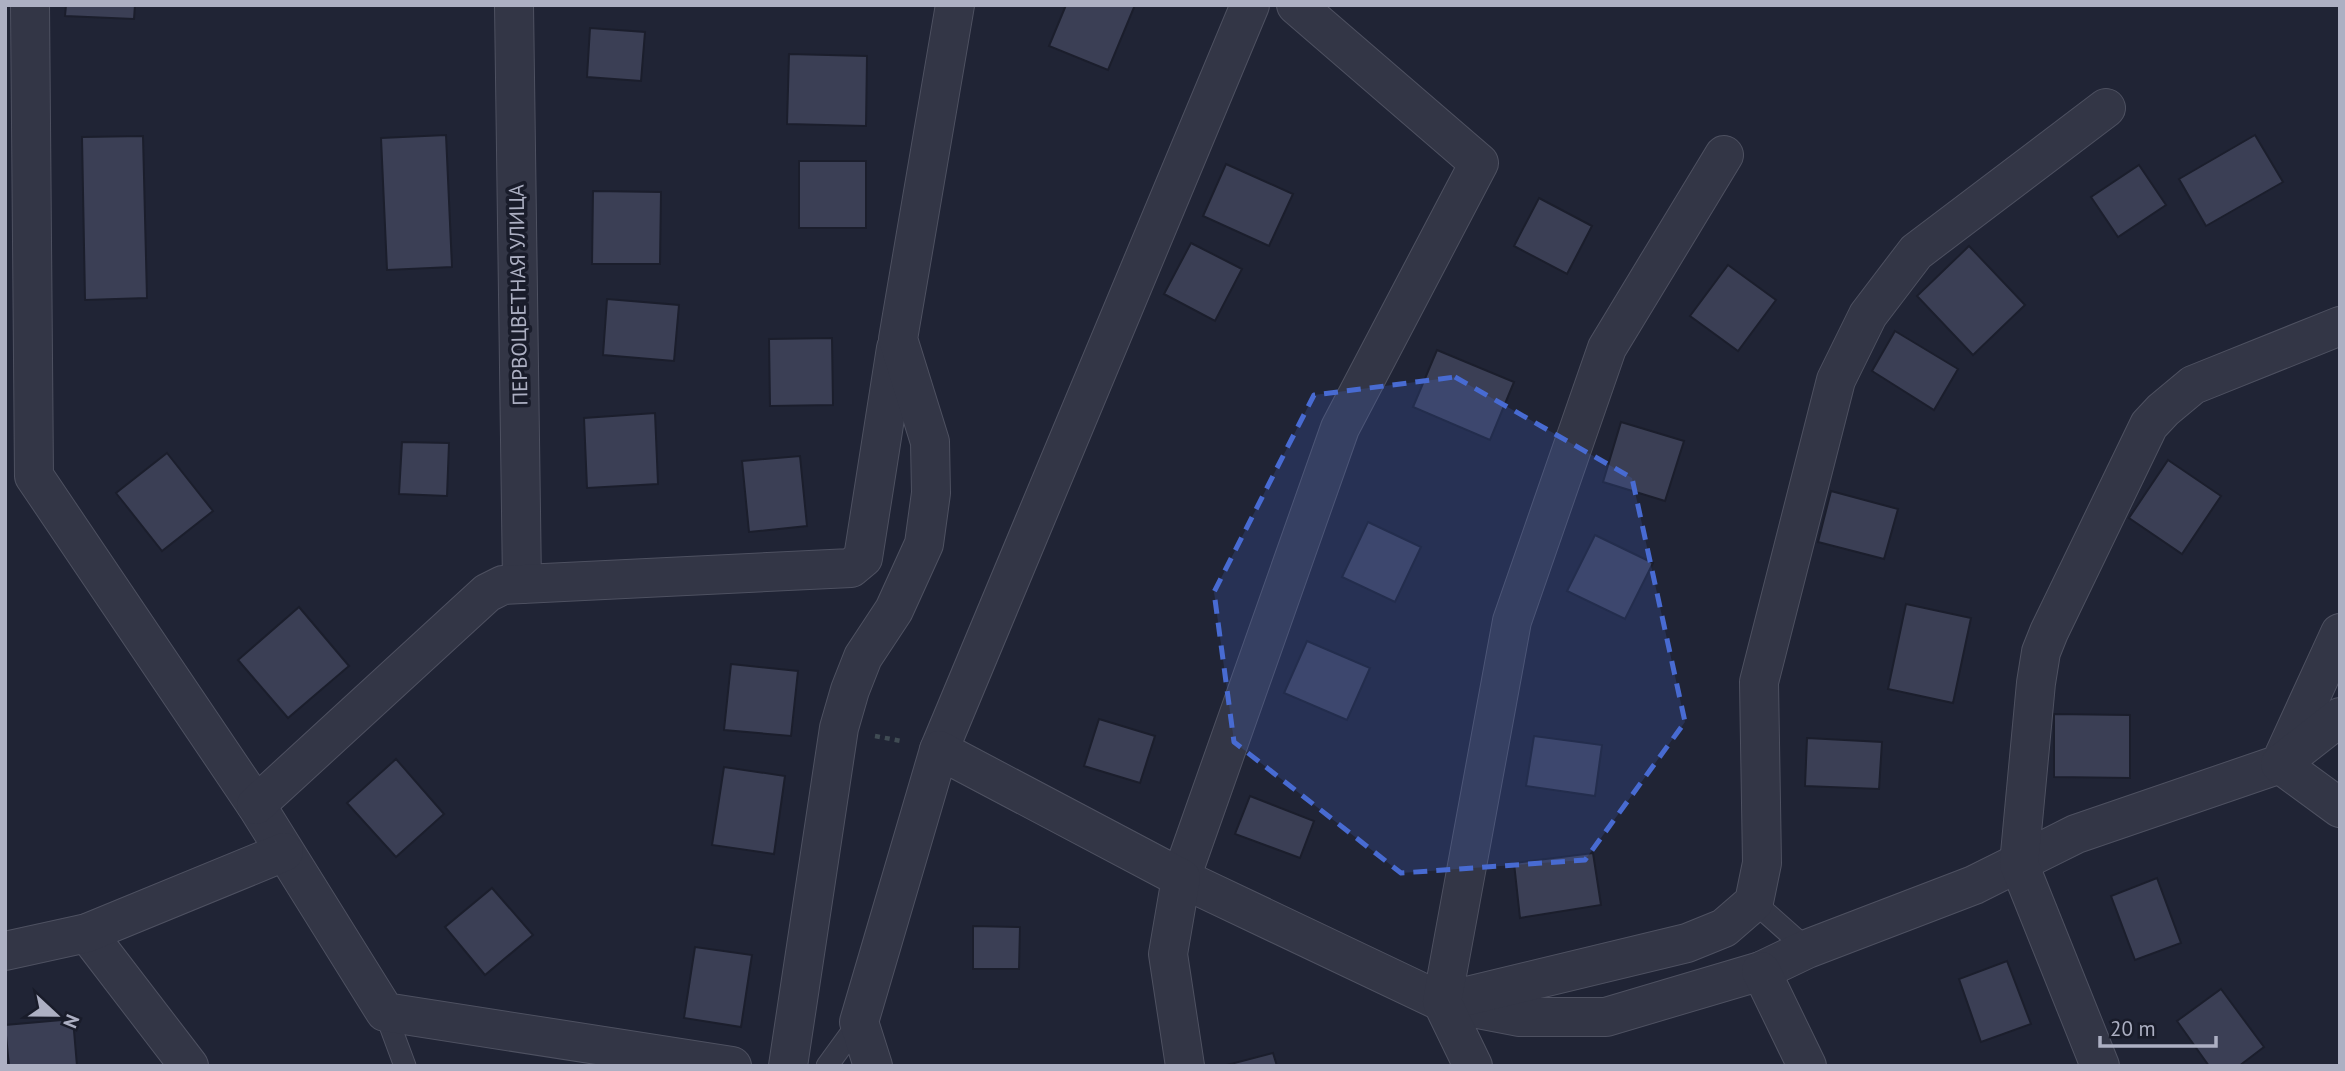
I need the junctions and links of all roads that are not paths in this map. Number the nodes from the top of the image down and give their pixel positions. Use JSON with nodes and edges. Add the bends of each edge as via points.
{"nodes":[{"id":1,"x":30,"y":5,"type":"edge"},
{"id":2,"x":514,"y":5,"type":"edge"},
{"id":3,"x":955,"y":5,"type":"edge"},
{"id":4,"x":1250,"y":5,"type":"edge"},
{"id":5,"x":1296,"y":5,"type":"edge"},
{"id":6,"x":2106,"y":108,"type":"dead end"},
{"id":7,"x":1724,"y":155,"type":"dead end"},
{"id":8,"x":2340,"y":326,"type":"edge"},
{"id":9,"x":898,"y":339,"type":"junction"},
{"id":10,"x":522,"y":584,"type":"junction"},
{"id":11,"x":2340,"y":633,"type":"edge"},
{"id":12,"x":2340,"y":718,"type":"edge"},
{"id":13,"x":939,"y":750,"type":"junction"},
{"id":14,"x":2280,"y":764,"type":"junction"},
{"id":15,"x":256,"y":805,"type":"junction"},
{"id":16,"x":2340,"y":808,"type":"edge"},
{"id":17,"x":284,"y":852,"type":"junction"},
{"id":18,"x":2019,"y":864,"type":"junction"},
{"id":19,"x":1181,"y":878,"type":"junction"},
{"id":20,"x":1754,"y":902,"type":"junction"},
{"id":21,"x":87,"y":933,"type":"junction"},
{"id":22,"x":1807,"y":949,"type":"junction"},
{"id":23,"x":5,"y":951,"type":"edge"},
{"id":24,"x":1761,"y":971,"type":"junction"},
{"id":25,"x":1443,"y":1002,"type":"junction"},
{"id":26,"x":385,"y":1012,"type":"junction"},
{"id":27,"x":859,"y":1022,"type":"junction"},
{"id":28,"x":190,"y":1066,"type":"edge"},
{"id":29,"x":405,"y":1066,"type":"edge"},
{"id":30,"x":732,"y":1066,"type":"edge"},
{"id":31,"x":788,"y":1066,"type":"edge"},
{"id":32,"x":827,"y":1066,"type":"edge"},
{"id":33,"x":873,"y":1066,"type":"edge"},
{"id":34,"x":1185,"y":1066,"type":"edge"},
{"id":35,"x":1473,"y":1066,"type":"edge"},
{"id":36,"x":1807,"y":1066,"type":"edge"},
{"id":37,"x":2100,"y":1066,"type":"edge"}],
"edges":[{"from":1,"to":15,"type":"street","via":[[34,476]]},
{"from":2,"to":10,"type":"street","name":"ПЕРВОЦВЕТНАЯ УЛИЦА"},
{"from":3,"to":9,"type":"street"},
{"from":4,"to":13,"type":"street"},
{"from":5,"to":19,"type":"street","via":[[1479,163],[1340,428]]},
{"from":6,"to":20,"type":"street","via":[[1916,253],[1868,315],[1836,380],[1759,682],[1762,863]]},
{"from":7,"to":25,"type":"street","via":[[1606,348],[1512,621]]},
{"from":8,"to":18,"type":"street","via":[[2193,385],[2149,425],[2042,652]]},
{"from":9,"to":10,"type":"street","via":[[863,558],[858,564],[851,568]]},
{"from":9,"to":31,"type":"street","via":[[930,442],[931,493],[923,544],[894,610],[863,657],[839,728]]},
{"from":10,"to":15,"type":"street","via":[[503,585],[487,593]]},
{"from":11,"to":14,"type":"street"},
{"from":12,"to":14,"type":"street"},
{"from":13,"to":19,"type":"street"},
{"from":13,"to":27,"type":"street"},
{"from":14,"to":16,"type":"street"},
{"from":14,"to":18,"type":"street","via":[[2076,834]]},
{"from":15,"to":17,"type":"street"},
{"from":17,"to":21,"type":"street"},
{"from":17,"to":26,"type":"street"},
{"from":18,"to":22,"type":"street"},
{"from":18,"to":37,"type":"street"},
{"from":19,"to":25,"type":"street"},
{"from":19,"to":34,"type":"street","via":[[1168,954]]},
{"from":20,"to":22,"type":"lane"},
{"from":20,"to":25,"type":"street","via":[[1724,928],[1687,943]]},
{"from":21,"to":23,"type":"street"},
{"from":21,"to":28,"type":"street"},
{"from":22,"to":24,"type":"street"},
{"from":24,"to":25,"type":"street","via":[[1606,1017],[1520,1017]]},
{"from":24,"to":36,"type":"street"},
{"from":25,"to":35,"type":"street"},
{"from":26,"to":29,"type":"lane"},
{"from":26,"to":30,"type":"street"},
{"from":27,"to":32,"type":"lane"},
{"from":27,"to":33,"type":"street"}]}
